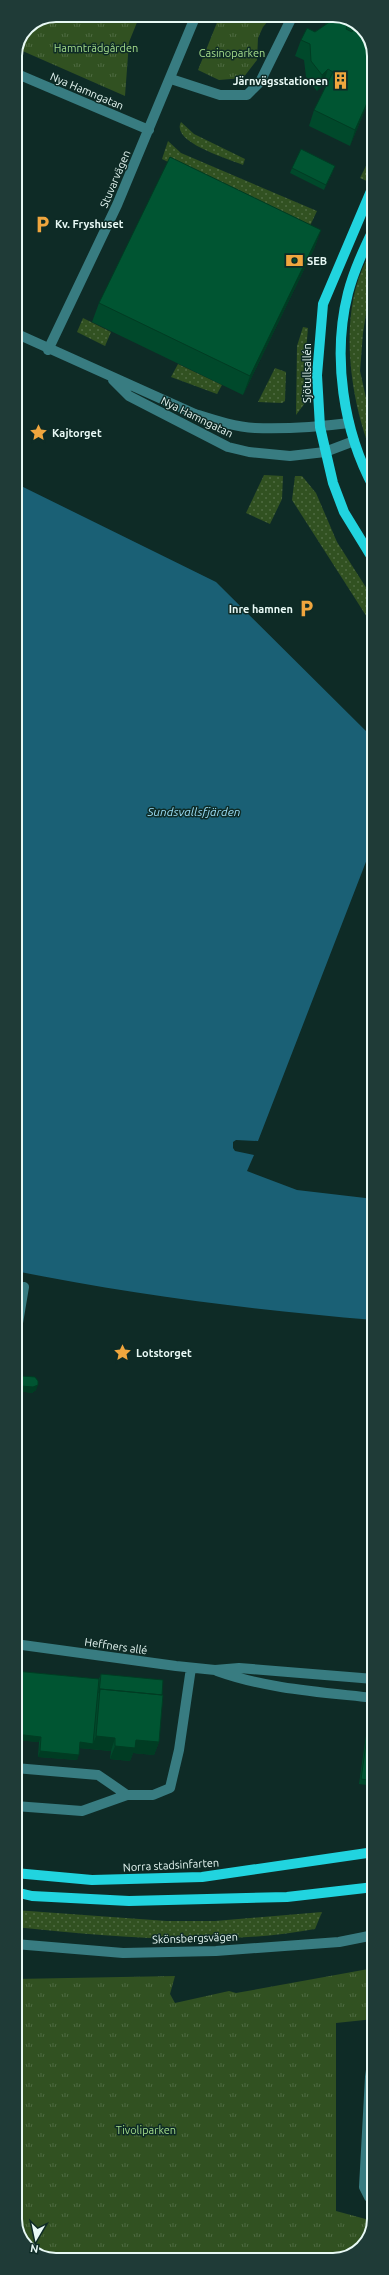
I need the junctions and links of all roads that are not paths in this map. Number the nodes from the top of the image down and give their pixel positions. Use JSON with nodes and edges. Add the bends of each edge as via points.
{"nodes":[{"id":1,"x":193,"y":22,"type":"edge"},
{"id":2,"x":289,"y":22,"type":"edge"},
{"id":3,"x":22,"y":76,"type":"edge"},
{"id":4,"x":171,"y":79,"type":"junction"},
{"id":5,"x":149,"y":130,"type":"junction"},
{"id":6,"x":367,"y":200,"type":"edge"},
{"id":7,"x":367,"y":243,"type":"edge"},
{"id":8,"x":22,"y":337,"type":"edge"},
{"id":9,"x":48,"y":350,"type":"junction"},
{"id":10,"x":110,"y":377,"type":"junction"},
{"id":11,"x":349,"y":423,"type":"junction"},
{"id":12,"x":320,"y":427,"type":"junction"},
{"id":13,"x":354,"y":441,"type":"junction"},
{"id":14,"x":325,"y":452,"type":"junction"},
{"id":15,"x":367,"y":475,"type":"edge"},
{"id":16,"x":367,"y":550,"type":"edge"},
{"id":17,"x":24,"y":1287,"type":"dead end"},
{"id":18,"x":22,"y":1299,"type":"edge"},
{"id":19,"x":22,"y":1645,"type":"edge"},
{"id":20,"x":191,"y":1668,"type":"junction"},
{"id":21,"x":215,"y":1670,"type":"junction"},
{"id":22,"x":367,"y":1678,"type":"edge"},
{"id":23,"x":367,"y":1697,"type":"edge"},
{"id":24,"x":22,"y":1769,"type":"edge"},
{"id":25,"x":127,"y":1795,"type":"junction"},
{"id":26,"x":22,"y":1807,"type":"edge"},
{"id":27,"x":367,"y":1853,"type":"edge"},
{"id":28,"x":22,"y":1874,"type":"edge"},
{"id":29,"x":367,"y":1888,"type":"edge"},
{"id":30,"x":22,"y":1894,"type":"edge"},
{"id":31,"x":367,"y":1936,"type":"edge"},
{"id":32,"x":22,"y":1945,"type":"edge"},
{"id":33,"x":367,"y":2132,"type":"edge"},
{"id":34,"x":367,"y":2193,"type":"edge"}],
"edges":[{"from":1,"to":4,"type":"street","name":"Stuvarvägen"},
{"from":2,"to":4,"type":"street","via":[[260,82],[247,95],[220,95]]},
{"from":3,"to":5,"type":"street","name":"Nya Hamngatan"},
{"from":4,"to":5,"type":"street","name":"Stuvarvägen"},
{"from":5,"to":9,"type":"street","name":"Stuvarvägen","via":[[117,205]]},
{"from":6,"to":12,"type":"main road","name":"Sjötullsallén","via":[[323,304],[317,375]]},
{"from":7,"to":11,"type":"main road","via":[[348,294],[343,328],[342,367]]},
{"from":8,"to":9,"type":"street","name":"Nya Hamngatan"},
{"from":9,"to":10,"type":"street","name":"Nya Hamngatan"},
{"from":10,"to":12,"type":"street","name":"Nya Hamngatan","via":[[195,414],[220,421],[254,428]]},
{"from":10,"to":14,"type":"street","name":"Nya Hamngatan","via":[[129,396],[228,447],[290,456]]},
{"from":11,"to":12,"type":"street","name":"Nya Hamngatan"},
{"from":11,"to":13,"type":"main road"},
{"from":12,"to":14,"type":"main road","name":"Sjötullsallén"},
{"from":13,"to":14,"type":"street","name":"Nya Hamngatan"},
{"from":13,"to":15,"type":"main road"},
{"from":14,"to":16,"type":"main road","name":"Sjötullsallén","via":[[344,512]]},
{"from":17,"to":18,"type":"street"},
{"from":19,"to":20,"type":"street","name":"Heffners allé"},
{"from":20,"to":21,"type":"street","name":"Heffners allé"},
{"from":20,"to":25,"type":"street","via":[[179,1750],[170,1788],[153,1795]]},
{"from":21,"to":22,"type":"street","name":"Heffners allé","via":[[238,1668]]},
{"from":21,"to":23,"type":"street","name":"Heffners allé","via":[[236,1678],[269,1685]]},
{"from":24,"to":25,"type":"street","via":[[98,1775]]},
{"from":25,"to":26,"type":"street","via":[[82,1811]]},
{"from":27,"to":28,"type":"main road","name":"Norra stadsinfarten","via":[[202,1877],[92,1880]]},
{"from":29,"to":30,"type":"main road","via":[[287,1897],[129,1901]]},
{"from":31,"to":32,"type":"street","name":"Skönsbergsvägen","via":[[339,1942],[216,1951],[123,1953]]},
{"from":33,"to":34,"type":"street","via":[[364,2187]]}]}
